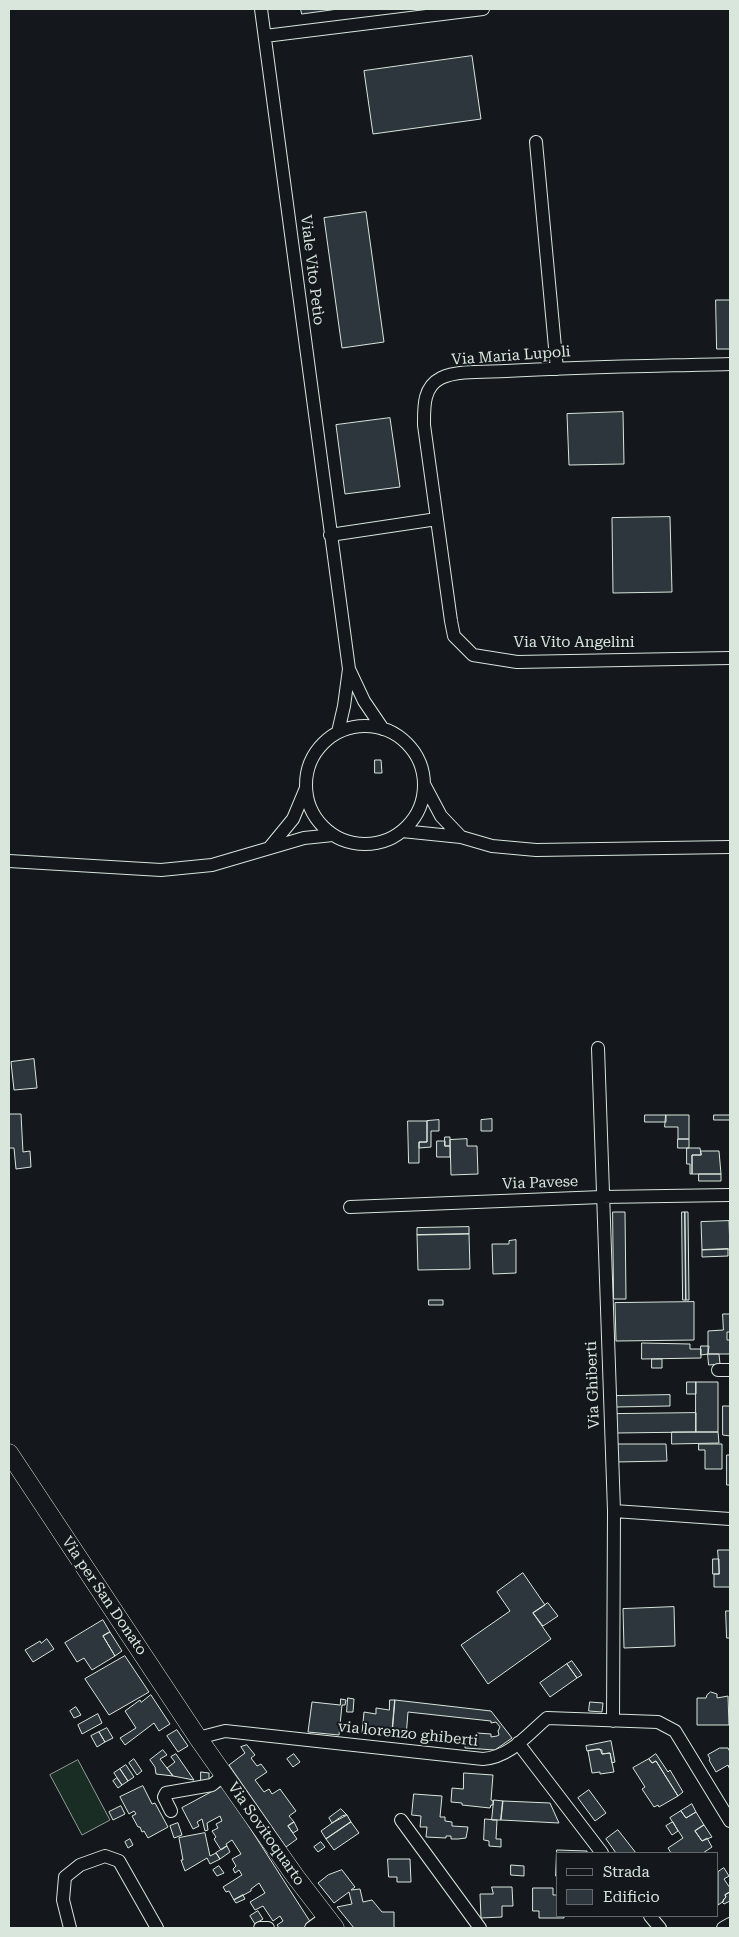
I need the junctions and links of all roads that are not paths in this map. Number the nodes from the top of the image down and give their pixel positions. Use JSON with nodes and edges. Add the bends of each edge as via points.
{"nodes":[{"id":1,"x":261,"y":9,"type":"edge"},
{"id":2,"x":483,"y":9,"type":"edge"},
{"id":3,"x":265,"y":36,"type":"junction"},
{"id":4,"x":536,"y":142,"type":"dead end"},
{"id":5,"x":730,"y":364,"type":"edge"},
{"id":6,"x":557,"y":368,"type":"junction"},
{"id":7,"x":437,"y":519,"type":"junction"},
{"id":8,"x":330,"y":535,"type":"junction"},
{"id":9,"x":730,"y":658,"type":"edge"},
{"id":10,"x":349,"y":669,"type":"junction"},
{"id":11,"x":383,"y":729,"type":"junction"},
{"id":12,"x":338,"y":732,"type":"junction"},
{"id":13,"x":424,"y":784,"type":"junction"},
{"id":14,"x":306,"y":788,"type":"junction"},
{"id":15,"x":402,"y":831,"type":"junction"},
{"id":16,"x":333,"y":835,"type":"junction"},
{"id":17,"x":461,"y":837,"type":"junction"},
{"id":18,"x":270,"y":847,"type":"junction"},
{"id":19,"x":730,"y":847,"type":"edge"},
{"id":20,"x":9,"y":861,"type":"edge"},
{"id":21,"x":598,"y":1048,"type":"dead end"},
{"id":22,"x":730,"y":1195,"type":"edge"},
{"id":23,"x":602,"y":1197,"type":"junction"},
{"id":24,"x":350,"y":1206,"type":"dead end"},
{"id":25,"x":9,"y":1453,"type":"edge"},
{"id":26,"x":614,"y":1511,"type":"junction"},
{"id":27,"x":730,"y":1519,"type":"edge"},
{"id":28,"x":613,"y":1721,"type":"junction"},
{"id":29,"x":198,"y":1738,"type":"junction"},
{"id":30,"x":518,"y":1743,"type":"junction"},
{"id":31,"x":225,"y":1774,"type":"junction"},
{"id":32,"x":171,"y":1811,"type":"dead end"},
{"id":33,"x":401,"y":1820,"type":"dead end"},
{"id":34,"x":730,"y":1821,"type":"edge"},
{"id":35,"x":601,"y":1852,"type":"edge"},
{"id":36,"x":651,"y":1917,"type":"edge"},
{"id":37,"x":330,"y":1923,"type":"edge"},
{"id":38,"x":730,"y":1924,"type":"edge"},
{"id":39,"x":70,"y":1928,"type":"edge"},
{"id":40,"x":157,"y":1928,"type":"edge"},
{"id":41,"x":260,"y":1928,"type":"edge"},
{"id":42,"x":268,"y":1928,"type":"edge"},
{"id":43,"x":311,"y":1928,"type":"edge"},
{"id":44,"x":480,"y":1928,"type":"edge"},
{"id":45,"x":660,"y":1928,"type":"edge"},
{"id":46,"x":723,"y":1928,"type":"edge"}],
"edges":[{"from":1,"to":3,"type":"street","name":"Viale Vito Petìo"},
{"from":2,"to":3,"type":"street"},
{"from":3,"to":8,"type":"street","name":"Viale Vito Petìo"},
{"from":4,"to":6,"type":"street"},
{"from":5,"to":6,"type":"street","name":"Via Maria Lupoli"},
{"from":6,"to":7,"type":"street","name":"Via Maria Lupoli","via":[[460,374],[441,378],[427,391],[424,424]]},
{"from":7,"to":8,"type":"street"},
{"from":7,"to":9,"type":"street","name":"Via Vito Angelini","via":[[450,621],[454,636],[473,655],[517,662]]},
{"from":8,"to":10,"type":"street","name":"Viale Vito Petìo"},
{"from":10,"to":11,"type":"street","via":[[364,702]]},
{"from":10,"to":12,"type":"street"},
{"from":11,"to":12,"type":"street","via":[[360,727]]},
{"from":11,"to":13,"type":"street","via":[[407,744],[416,756]]},
{"from":12,"to":14,"type":"street","via":[[314,755]]},
{"from":13,"to":15,"type":"street","via":[[418,810]]},
{"from":13,"to":17,"type":"street","via":[[442,816]]},
{"from":14,"to":16,"type":"street","via":[[320,822]]},
{"from":14,"to":18,"type":"street","via":[[292,819]]},
{"from":15,"to":16,"type":"street","via":[[386,840],[368,844],[350,842]]},
{"from":15,"to":17,"type":"street"},
{"from":16,"to":18,"type":"street"},
{"from":17,"to":19,"type":"street","via":[[492,846],[536,850]]},
{"from":18,"to":20,"type":"street","via":[[212,866],[161,870]]},
{"from":21,"to":23,"type":"street","name":"Via Ghiberti"},
{"from":22,"to":23,"type":"street","name":"Via Pavese"},
{"from":23,"to":24,"type":"street","name":"Via Pavese"},
{"from":23,"to":26,"type":"street","name":"Via Ghiberti"},
{"from":25,"to":29,"type":"street","name":"Via per San Donato"},
{"from":26,"to":27,"type":"street"},
{"from":26,"to":28,"type":"street","name":"Via Ghiberti"},
{"from":28,"to":30,"type":"street","name":"via lorenzo ghiberti","via":[[547,1718]]},
{"from":28,"to":34,"type":"street","name":"via lorenzo ghiberti","via":[[658,1722],[675,1731]]},
{"from":29,"to":30,"type":"street","name":"via lorenzo ghiberti","via":[[225,1731],[483,1758],[508,1753]]},
{"from":29,"to":31,"type":"street","name":"Via Sovitoquarto"},
{"from":30,"to":35,"type":"street"},
{"from":31,"to":32,"type":"street","via":[[212,1785],[166,1793],[164,1797]]},
{"from":31,"to":37,"type":"street","name":"Via Sovitoquarto"},
{"from":33,"to":44,"type":"street"},
{"from":36,"to":45,"type":"street"},
{"from":37,"to":43,"type":"street"},
{"from":38,"to":46,"type":"street"},
{"from":39,"to":40,"type":"street","via":[[63,1900],[65,1877],[80,1865],[104,1856],[119,1861]]},
{"from":41,"to":42,"type":"street"}]}
